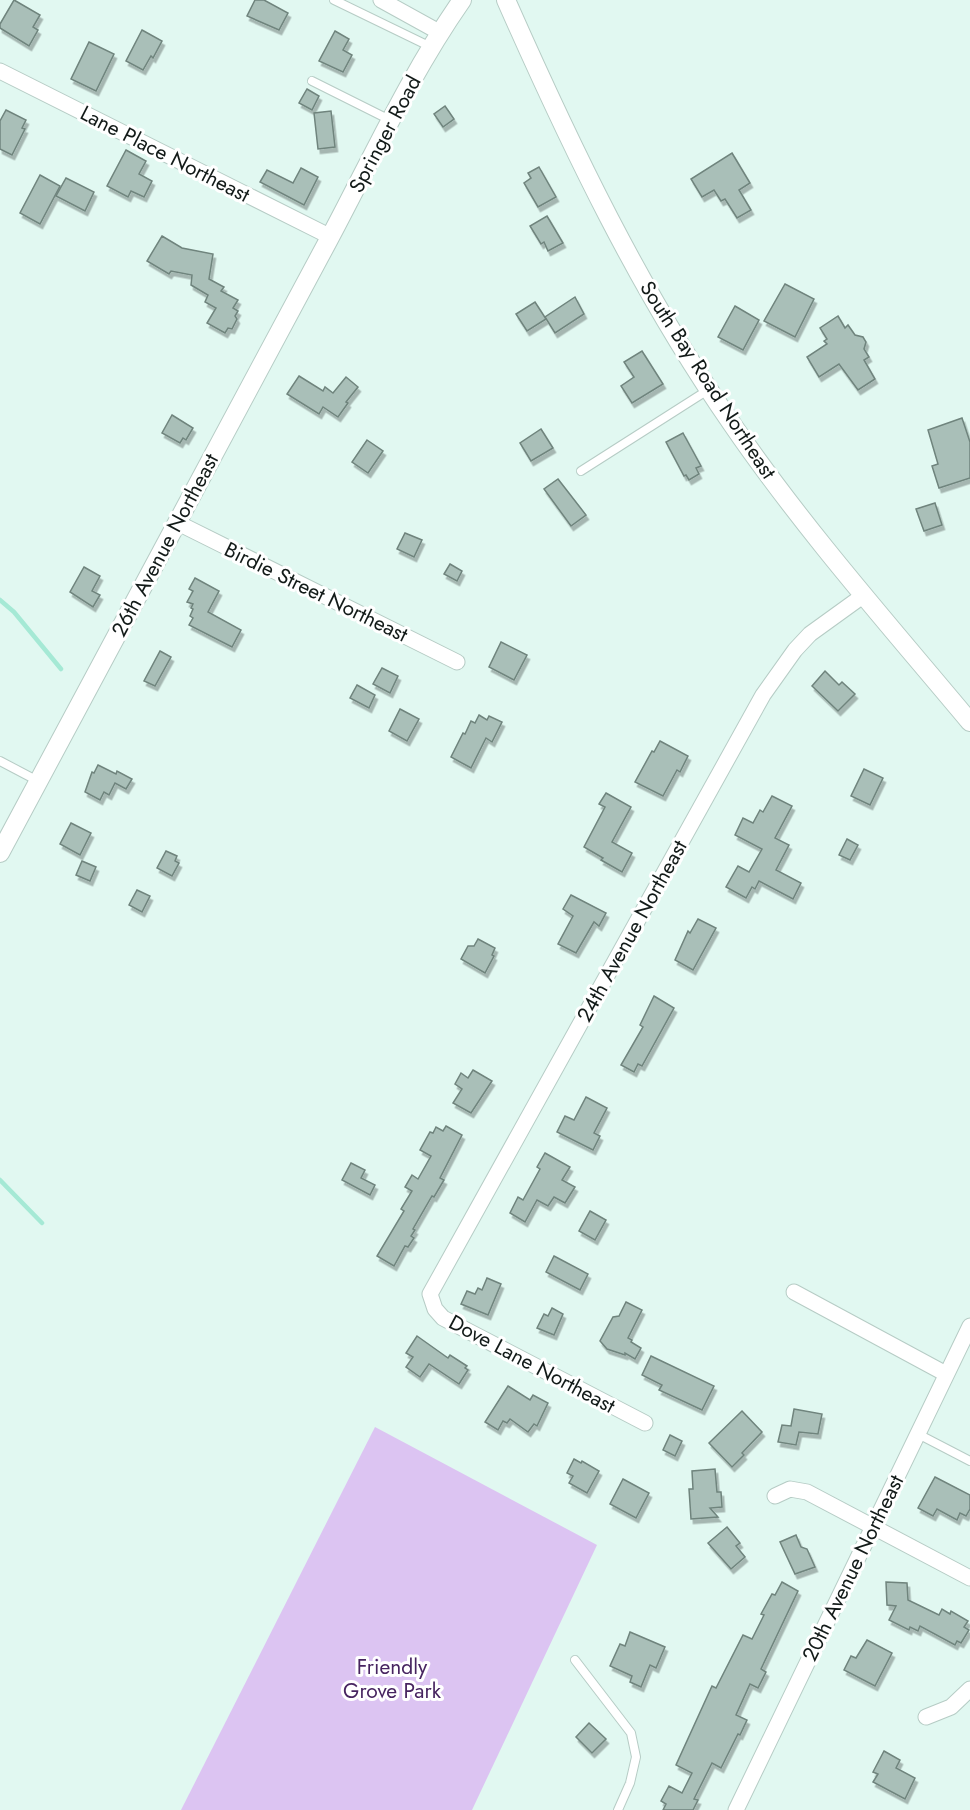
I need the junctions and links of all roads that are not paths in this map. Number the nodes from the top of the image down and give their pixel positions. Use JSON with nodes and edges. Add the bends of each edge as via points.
{"nodes":[{"id":1,"x":334,"y":0,"type":"edge"},
{"id":2,"x":381,"y":0,"type":"edge"},
{"id":3,"x":462,"y":0,"type":"edge"},
{"id":4,"x":506,"y":0,"type":"edge"},
{"id":5,"x":435,"y":40,"type":"junction"},
{"id":6,"x":0,"y":71,"type":"edge"},
{"id":7,"x":312,"y":81,"type":"dead end"},
{"id":8,"x":392,"y":120,"type":"junction"},
{"id":9,"x":331,"y":237,"type":"junction"},
{"id":10,"x":709,"y":389,"type":"junction"},
{"id":11,"x":581,"y":471,"type":"dead end"},
{"id":12,"x":176,"y":522,"type":"junction"},
{"id":13,"x":864,"y":595,"type":"junction"},
{"id":14,"x":457,"y":662,"type":"dead end"},
{"id":15,"x":970,"y":722,"type":"edge"},
{"id":16,"x":0,"y":762,"type":"edge"},
{"id":17,"x":39,"y":782,"type":"junction"},
{"id":18,"x":0,"y":853,"type":"edge"},
{"id":19,"x":794,"y":1292,"type":"dead end"},
{"id":20,"x":430,"y":1294,"type":"joint"},
{"id":21,"x":970,"y":1326,"type":"edge"},
{"id":22,"x":946,"y":1374,"type":"junction"},
{"id":23,"x":645,"y":1423,"type":"dead end"},
{"id":24,"x":918,"y":1434,"type":"junction"},
{"id":25,"x":970,"y":1461,"type":"edge"},
{"id":26,"x":775,"y":1496,"type":"dead end"},
{"id":27,"x":874,"y":1527,"type":"junction"},
{"id":28,"x":970,"y":1578,"type":"edge"},
{"id":29,"x":575,"y":1660,"type":"dead end"},
{"id":30,"x":970,"y":1689,"type":"edge"},
{"id":31,"x":926,"y":1717,"type":"dead end"},
{"id":32,"x":618,"y":1810,"type":"edge"},
{"id":33,"x":736,"y":1810,"type":"edge"}],
"edges":[{"from":1,"to":5,"type":"lane"},
{"from":2,"to":5,"type":"street"},
{"from":3,"to":5,"type":"street"},
{"from":4,"to":10,"type":"street","name":"South Bay Road Northeast","via":[[583,168],[650,297]]},
{"from":5,"to":8,"type":"street","name":"Springer Road"},
{"from":6,"to":9,"type":"street","name":"Lane Place Northeast"},
{"from":7,"to":8,"type":"lane"},
{"from":8,"to":9,"type":"street","name":"Springer Road"},
{"from":9,"to":12,"type":"street","name":"26th Avenue Northeast"},
{"from":10,"to":11,"type":"lane"},
{"from":10,"to":13,"type":"street","name":"South Bay Road Northeast","via":[[760,463]]},
{"from":12,"to":14,"type":"street","name":"Birdie Street Northeast"},
{"from":12,"to":17,"type":"street","name":"26th Avenue Northeast"},
{"from":13,"to":15,"type":"street","name":"South Bay Road Northeast"},
{"from":13,"to":20,"type":"street","name":"24th Avenue Northeast","via":[[810,634],[763,695]]},
{"from":16,"to":17,"type":"lane"},
{"from":17,"to":18,"type":"street","name":"26th Avenue Northeast"},
{"from":19,"to":22,"type":"street"},
{"from":20,"to":23,"type":"street","name":"Dove Lane Northeast","via":[[443,1318]]},
{"from":21,"to":22,"type":"street","name":"20th Avenue Northeast"},
{"from":22,"to":24,"type":"street","name":"20th Avenue Northeast"},
{"from":24,"to":25,"type":"lane"},
{"from":24,"to":27,"type":"street","name":"20th Avenue Northeast"},
{"from":26,"to":27,"type":"street","via":[[790,1489],[807,1492]]},
{"from":27,"to":28,"type":"street"},
{"from":27,"to":33,"type":"street","name":"20th Avenue Northeast"},
{"from":29,"to":32,"type":"lane","via":[[631,1733],[636,1757]]},
{"from":30,"to":31,"type":"street","via":[[951,1707]]}]}
